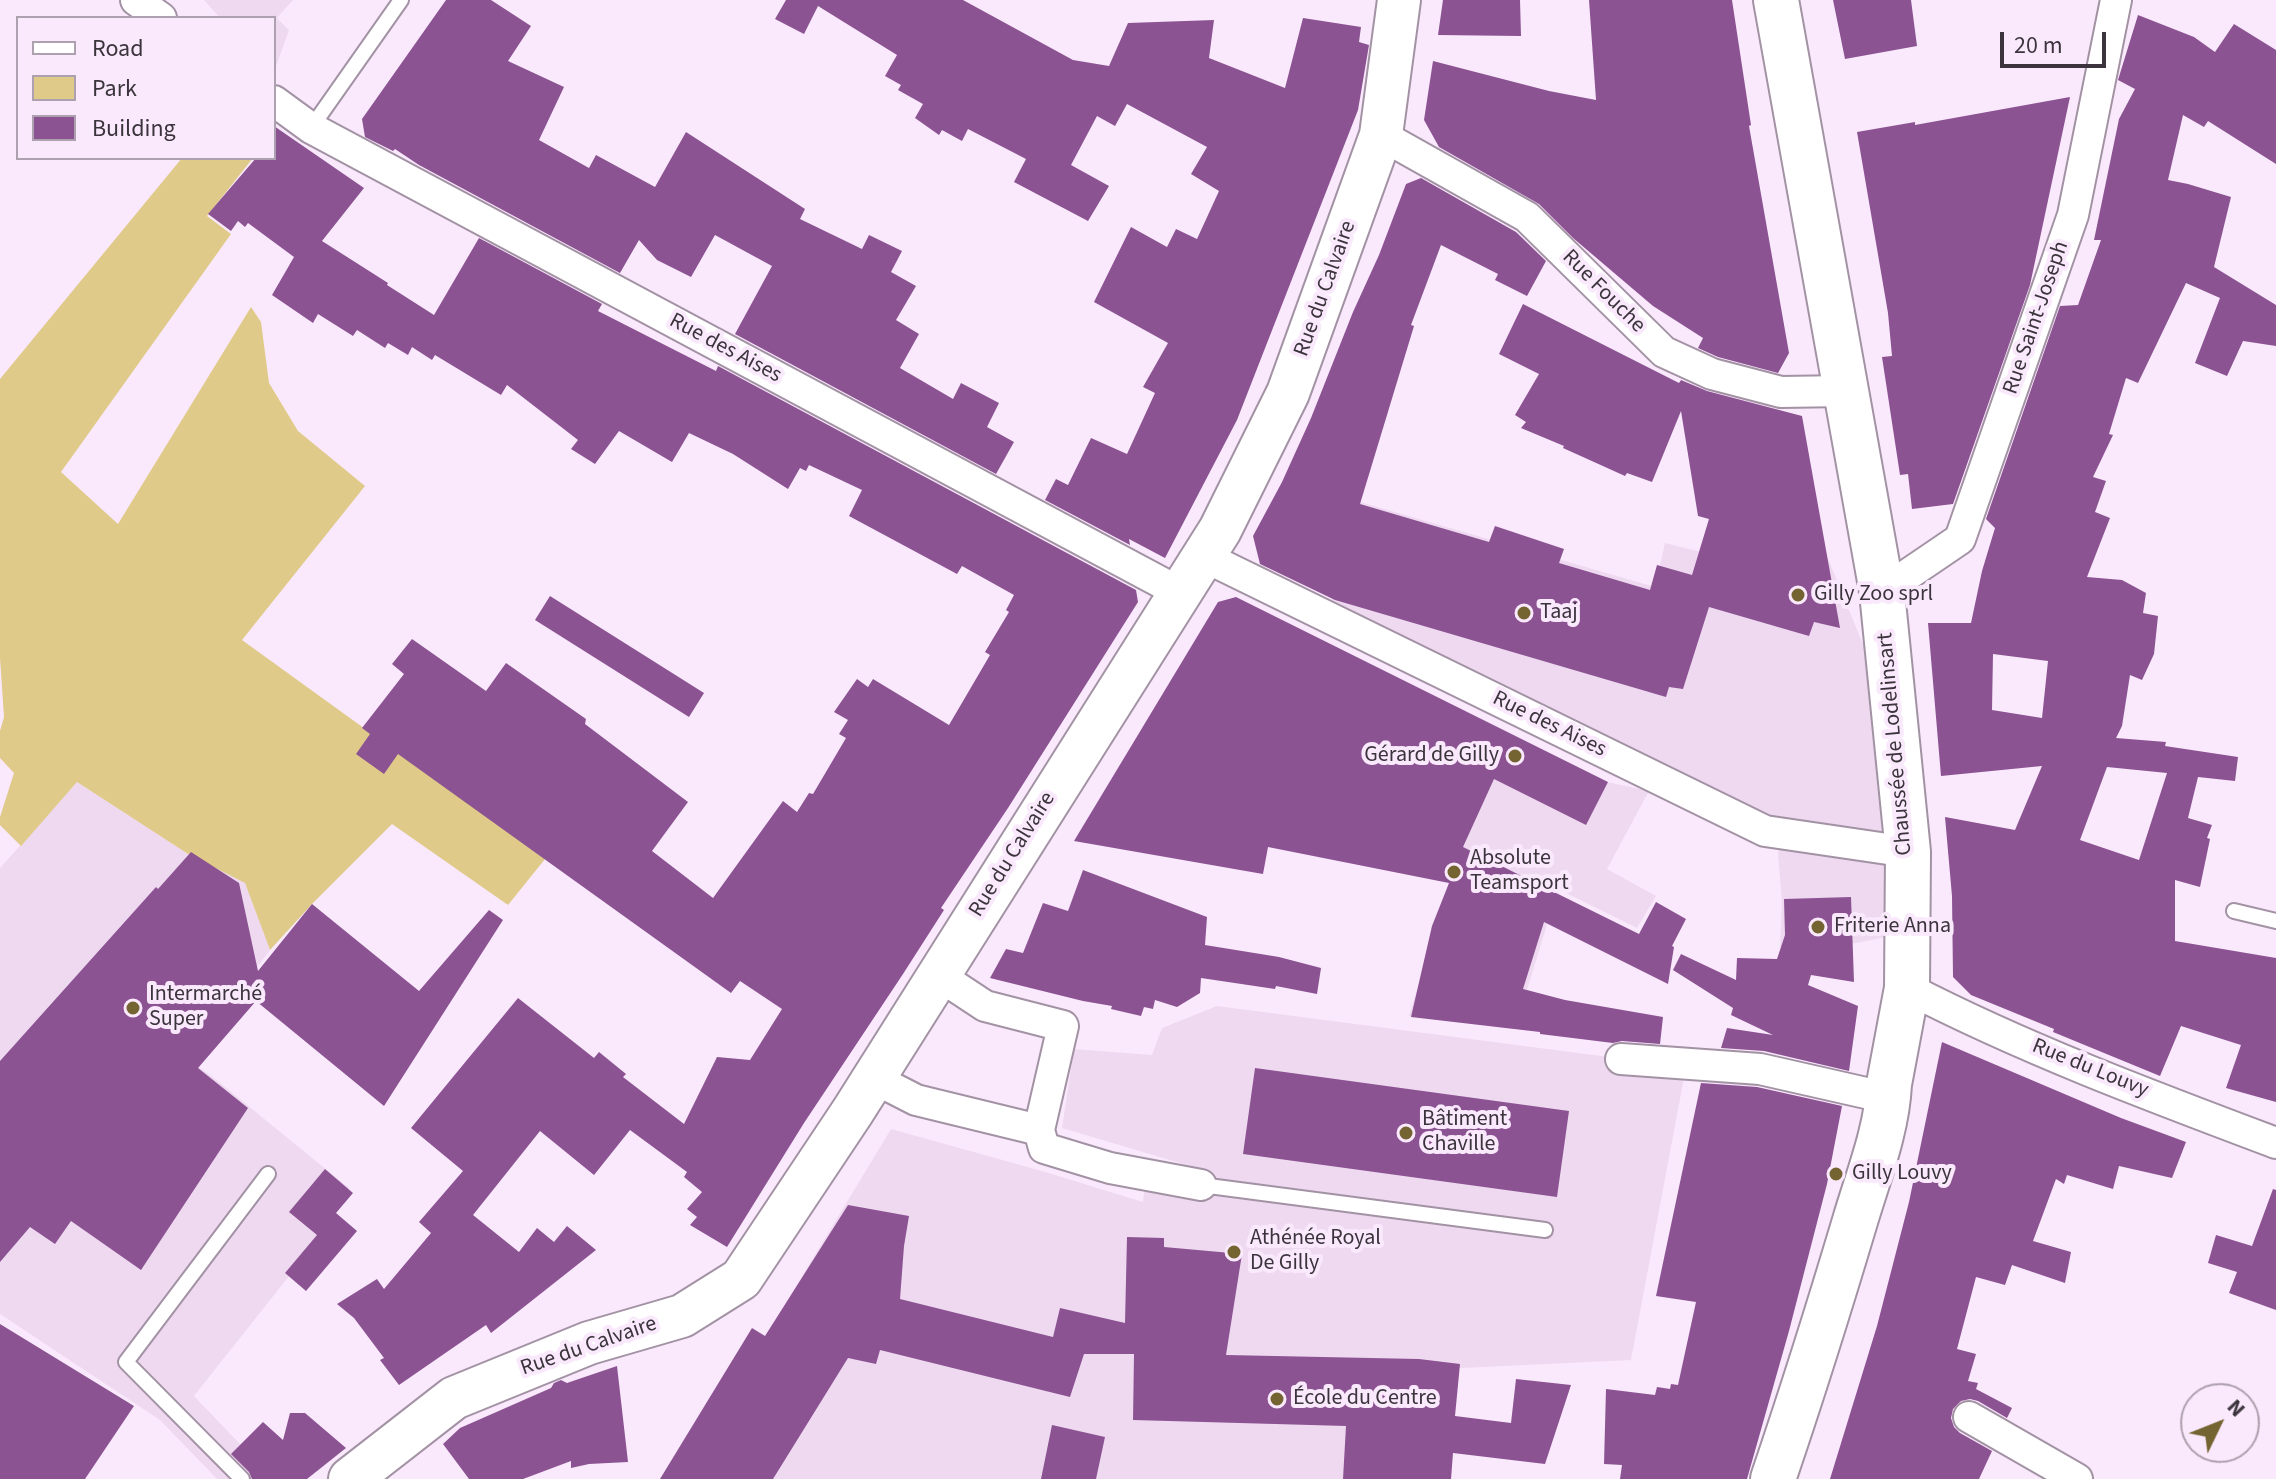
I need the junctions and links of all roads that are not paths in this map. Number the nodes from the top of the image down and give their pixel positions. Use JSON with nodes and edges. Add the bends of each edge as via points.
{"nodes":[{"id":1,"x":136,"y":0,"type":"edge"},
{"id":2,"x":401,"y":0,"type":"edge"},
{"id":3,"x":1399,"y":0,"type":"edge"},
{"id":4,"x":1776,"y":0,"type":"edge"},
{"id":5,"x":2116,"y":0,"type":"edge"},
{"id":6,"x":158,"y":16,"type":"edge"},
{"id":7,"x":276,"y":102,"type":"edge"},
{"id":8,"x":311,"y":128,"type":"junction"},
{"id":9,"x":1381,"y":135,"type":"junction"},
{"id":10,"x":1846,"y":391,"type":"junction"},
{"id":11,"x":1203,"y":556,"type":"junction"},
{"id":12,"x":1179,"y":592,"type":"junction"},
{"id":13,"x":1882,"y":592,"type":"junction"},
{"id":14,"x":1908,"y":852,"type":"junction"},
{"id":15,"x":2234,"y":911,"type":"dead end"},
{"id":16,"x":2276,"y":921,"type":"edge"},
{"id":17,"x":938,"y":975,"type":"junction"},
{"id":18,"x":1907,"y":988,"type":"junction"},
{"id":19,"x":1621,"y":1059,"type":"dead end"},
{"id":20,"x":873,"y":1078,"type":"junction"},
{"id":21,"x":1888,"y":1098,"type":"junction"},
{"id":22,"x":1039,"y":1130,"type":"junction"},
{"id":23,"x":2276,"y":1143,"type":"edge"},
{"id":24,"x":268,"y":1174,"type":"dead end"},
{"id":25,"x":1201,"y":1185,"type":"joint"},
{"id":26,"x":1545,"y":1230,"type":"dead end"},
{"id":27,"x":1969,"y":1417,"type":"dead end"},
{"id":28,"x":242,"y":1479,"type":"edge"},
{"id":29,"x":350,"y":1479,"type":"edge"},
{"id":30,"x":1773,"y":1479,"type":"edge"},
{"id":31,"x":2077,"y":1479,"type":"edge"}],
"edges":[{"from":1,"to":6,"type":"street"},
{"from":2,"to":8,"type":"lane"},
{"from":3,"to":9,"type":"main road","name":"Rue du Calvaire"},
{"from":4,"to":10,"type":"main road","name":"Chaussée de Lodelinsart"},
{"from":5,"to":13,"type":"street","name":"Rue Saint-Joseph","via":[[2073,215],[1960,539]]},
{"from":7,"to":8,"type":"street","name":"Rue des Aises"},
{"from":8,"to":12,"type":"street","name":"Rue des Aises"},
{"from":9,"to":10,"type":"street","name":"Rue Fouche","via":[[1527,217],[1664,352],[1712,374],[1781,392]]},
{"from":9,"to":11,"type":"main road","name":"Rue du Calvaire","via":[[1288,393]]},
{"from":10,"to":13,"type":"main road","name":"Chaussée de Lodelinsart"},
{"from":11,"to":12,"type":"main road","name":"Rue du Calvaire"},
{"from":11,"to":14,"type":"street","name":"Rue des Aises","via":[[1765,831]]},
{"from":12,"to":17,"type":"main road","name":"Rue du Calvaire"},
{"from":13,"to":14,"type":"main road","name":"Chaussée de Lodelinsart"},
{"from":14,"to":18,"type":"main road","name":"Chaussée de Lodelinsart"},
{"from":15,"to":16,"type":"lane"},
{"from":17,"to":20,"type":"main road","name":"Rue du Calvaire"},
{"from":17,"to":22,"type":"street","via":[[985,1006],[1063,1026]]},
{"from":18,"to":21,"type":"main road","name":"Chaussée de Lodelinsart"},
{"from":18,"to":23,"type":"street","name":"Rue du Louvy","via":[[2055,1056]]},
{"from":19,"to":21,"type":"street","via":[[1760,1069]]},
{"from":20,"to":22,"type":"street","via":[[916,1100]]},
{"from":20,"to":29,"type":"main road","name":"Rue du Calvaire","via":[[741,1279],[682,1316],[589,1343],[454,1398]]},
{"from":21,"to":30,"type":"main road","name":"Chaussée de Lodelinsart","via":[[1814,1361]]},
{"from":22,"to":25,"type":"street","via":[[1044,1148],[1110,1168]]},
{"from":24,"to":28,"type":"lane","via":[[126,1362]]},
{"from":25,"to":26,"type":"lane"},
{"from":27,"to":31,"type":"street"}]}
